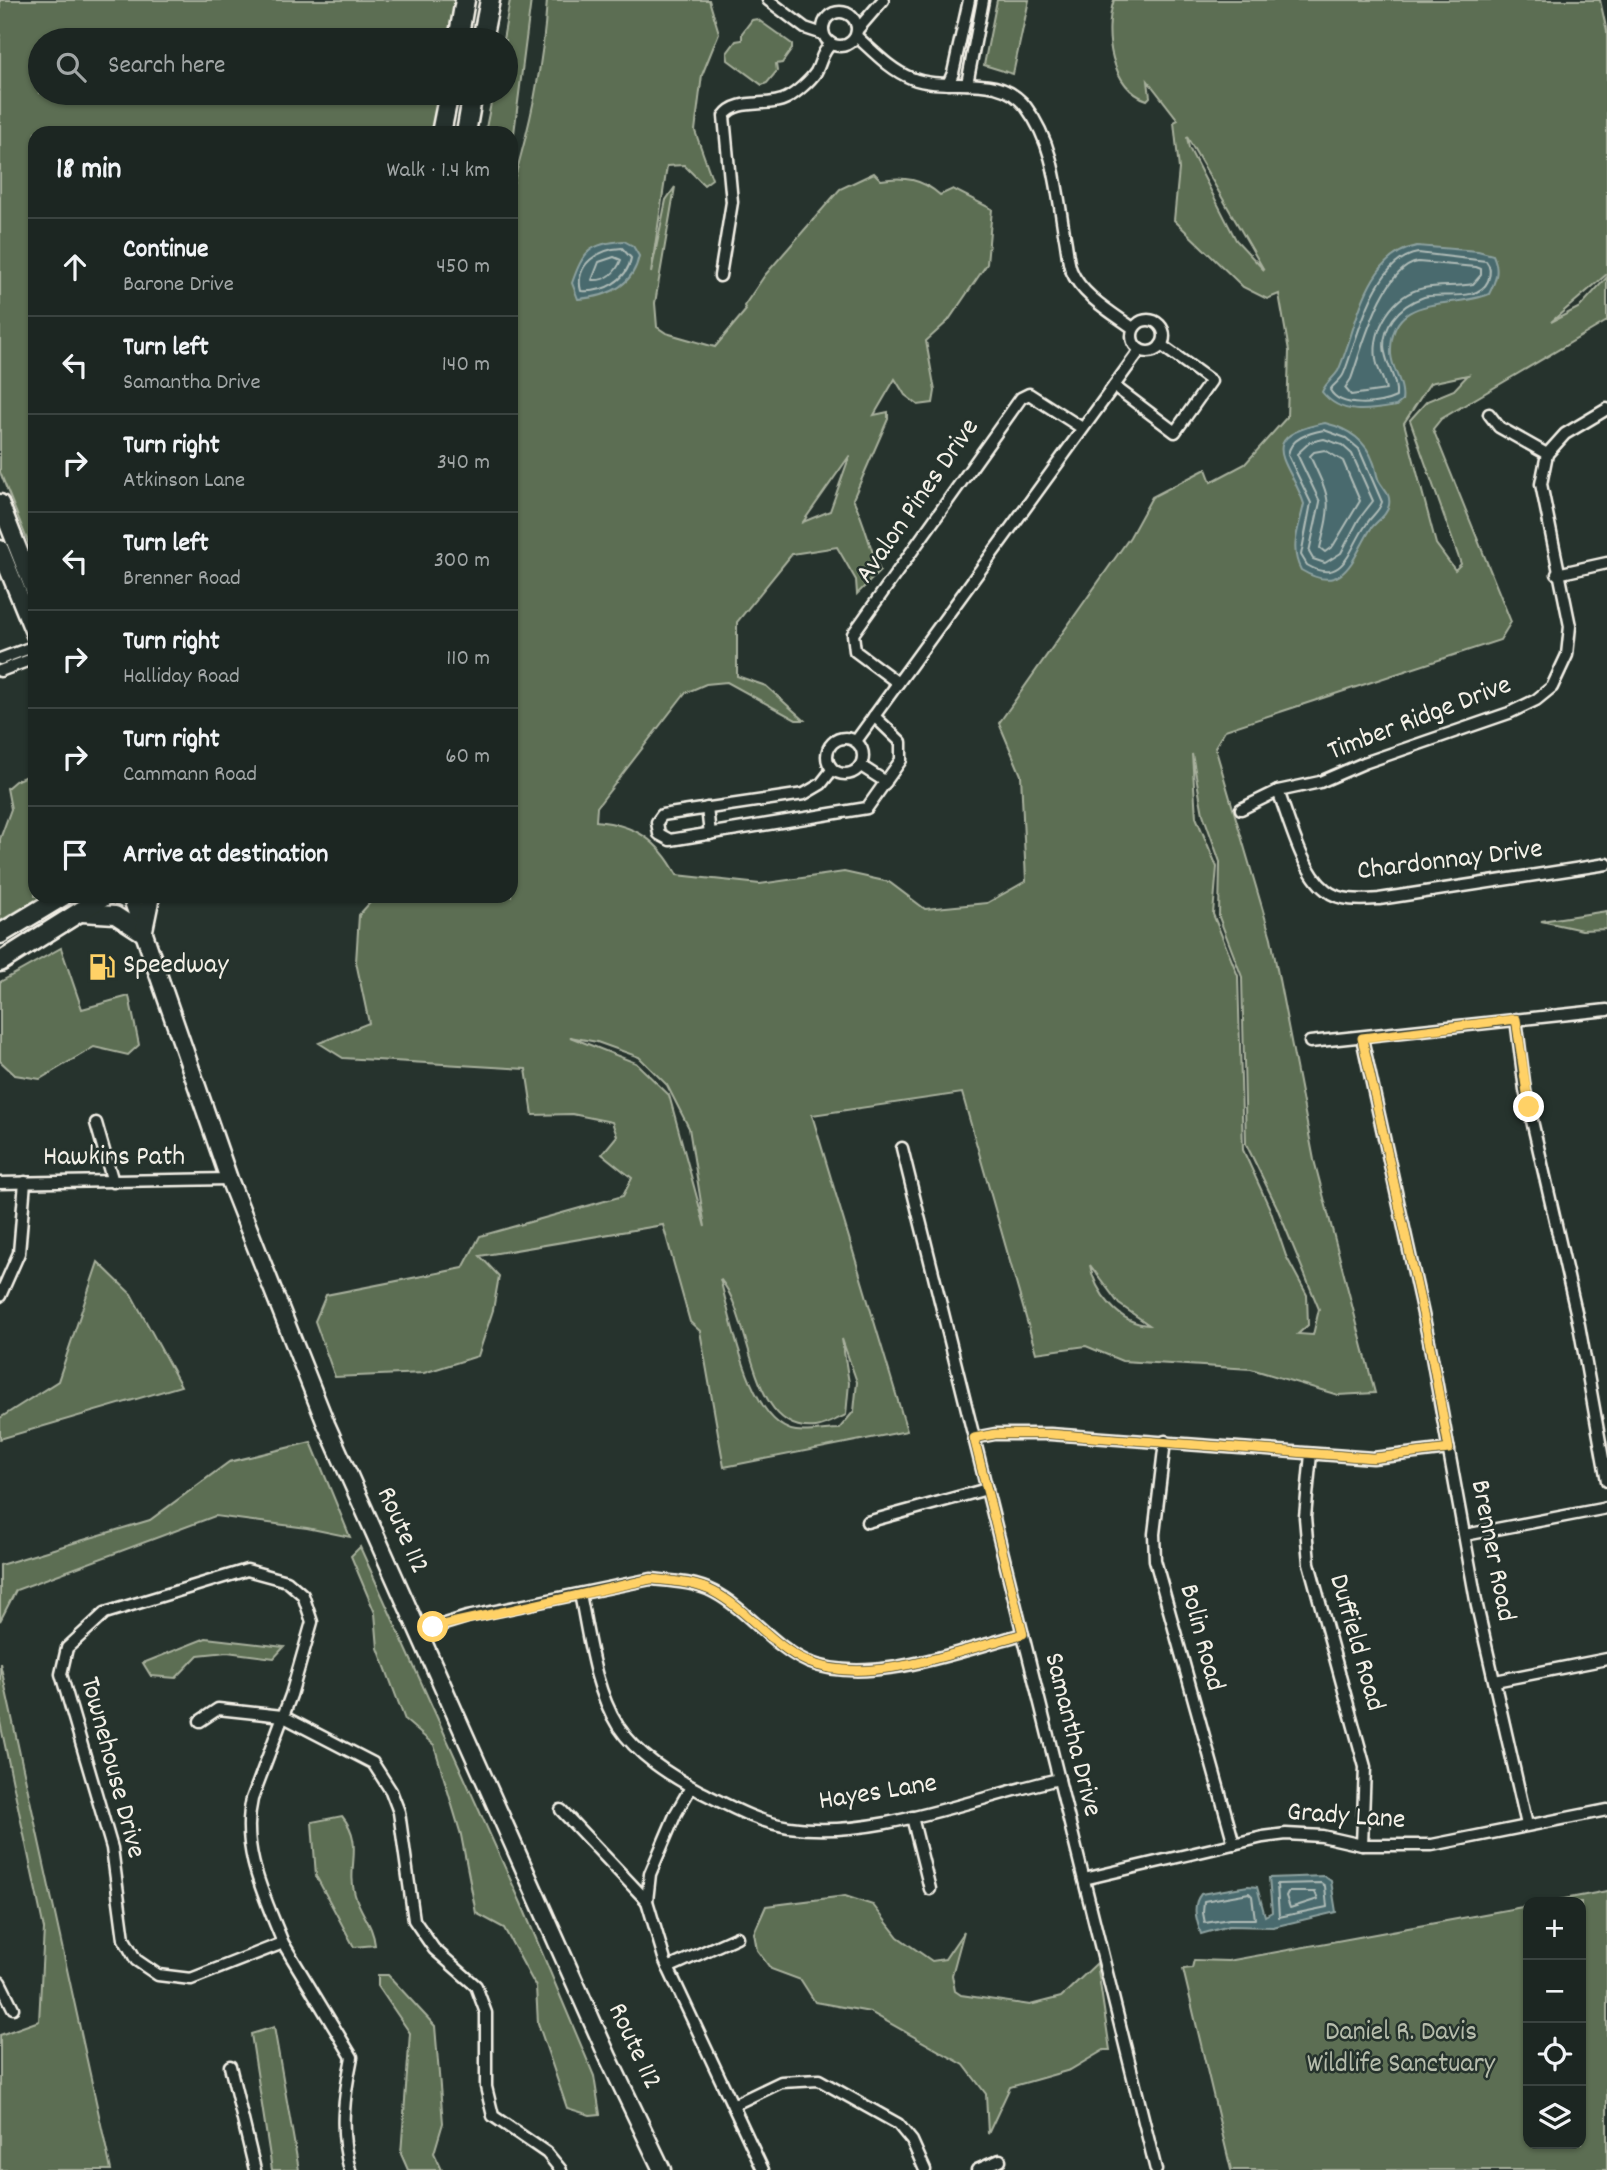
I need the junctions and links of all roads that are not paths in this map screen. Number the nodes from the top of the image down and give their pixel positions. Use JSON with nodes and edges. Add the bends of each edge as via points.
{"nodes":[{"id":1,"x":465,"y":0,"type":"edge"},
{"id":2,"x":490,"y":0,"type":"edge"},
{"id":3,"x":768,"y":0,"type":"edge"},
{"id":4,"x":834,"y":0,"type":"edge"},
{"id":5,"x":883,"y":0,"type":"edge"},
{"id":6,"x":969,"y":0,"type":"edge"},
{"id":7,"x":983,"y":0,"type":"edge"},
{"id":8,"x":841,"y":11,"type":"junction"},
{"id":9,"x":460,"y":28,"type":"edge"},
{"id":10,"x":484,"y":28,"type":"edge"},
{"id":11,"x":857,"y":33,"type":"junction"},
{"id":12,"x":823,"y":34,"type":"junction"},
{"id":13,"x":831,"y":44,"type":"junction"},
{"id":14,"x":948,"y":84,"type":"junction"},
{"id":15,"x":967,"y":84,"type":"junction"},
{"id":16,"x":447,"y":105,"type":"edge"},
{"id":17,"x":471,"y":105,"type":"edge"},
{"id":18,"x":442,"y":126,"type":"edge"},
{"id":19,"x":467,"y":126,"type":"edge"},
{"id":20,"x":720,"y":276,"type":"dead end"},
{"id":21,"x":1133,"y":328,"type":"junction"},
{"id":22,"x":1161,"y":345,"type":"junction"},
{"id":23,"x":1140,"y":350,"type":"junction"},
{"id":24,"x":1114,"y":386,"type":"junction"},
{"id":25,"x":1607,"y":409,"type":"edge"},
{"id":26,"x":1489,"y":414,"type":"dead end"},
{"id":27,"x":1082,"y":428,"type":"junction"},
{"id":28,"x":1547,"y":454,"type":"junction"},
{"id":29,"x":0,"y":502,"type":"edge"},
{"id":30,"x":0,"y":549,"type":"edge"},
{"id":31,"x":1607,"y":563,"type":"edge"},
{"id":32,"x":28,"y":574,"type":"edge"},
{"id":33,"x":1557,"y":574,"type":"junction"},
{"id":34,"x":28,"y":618,"type":"edge"},
{"id":35,"x":28,"y":649,"type":"edge"},
{"id":36,"x":0,"y":659,"type":"edge"},
{"id":37,"x":28,"y":661,"type":"edge"},
{"id":38,"x":0,"y":671,"type":"edge"},
{"id":39,"x":898,"y":683,"type":"junction"},
{"id":40,"x":874,"y":716,"type":"junction"},
{"id":41,"x":856,"y":741,"type":"junction"},
{"id":42,"x":860,"y":766,"type":"junction"},
{"id":43,"x":832,"y":770,"type":"junction"},
{"id":44,"x":886,"y":782,"type":"junction"},
{"id":45,"x":1278,"y":791,"type":"junction"},
{"id":46,"x":706,"y":808,"type":"junction"},
{"id":47,"x":1241,"y":809,"type":"dead end"},
{"id":48,"x":710,"y":834,"type":"junction"},
{"id":49,"x":1607,"y":864,"type":"edge"},
{"id":50,"x":51,"y":903,"type":"edge"},
{"id":51,"x":96,"y":903,"type":"edge"},
{"id":52,"x":133,"y":903,"type":"edge"},
{"id":53,"x":149,"y":903,"type":"edge"},
{"id":54,"x":82,"y":913,"type":"junction"},
{"id":55,"x":143,"y":933,"type":"junction"},
{"id":56,"x":0,"y":934,"type":"edge"},
{"id":57,"x":0,"y":962,"type":"edge"},
{"id":58,"x":1607,"y":1010,"type":"edge"},
{"id":59,"x":1516,"y":1019,"type":"junction"},
{"id":60,"x":1362,"y":1038,"type":"junction"},
{"id":61,"x":1310,"y":1042,"type":"dead end"},
{"id":62,"x":96,"y":1123,"type":"dead end"},
{"id":63,"x":902,"y":1148,"type":"dead end"},
{"id":64,"x":229,"y":1179,"type":"junction"},
{"id":65,"x":25,"y":1182,"type":"junction"},
{"id":66,"x":113,"y":1182,"type":"junction"},
{"id":67,"x":0,"y":1183,"type":"edge"},
{"id":68,"x":0,"y":1296,"type":"edge"},
{"id":69,"x":974,"y":1438,"type":"junction"},
{"id":70,"x":1165,"y":1441,"type":"junction"},
{"id":71,"x":1449,"y":1449,"type":"junction"},
{"id":72,"x":1311,"y":1454,"type":"junction"},
{"id":73,"x":1607,"y":1481,"type":"edge"},
{"id":74,"x":987,"y":1489,"type":"junction"},
{"id":75,"x":1607,"y":1508,"type":"edge"},
{"id":76,"x":867,"y":1522,"type":"dead end"},
{"id":77,"x":1465,"y":1535,"type":"junction"},
{"id":78,"x":580,"y":1594,"type":"junction"},
{"id":79,"x":418,"y":1632,"type":"junction"},
{"id":80,"x":1023,"y":1634,"type":"junction"},
{"id":81,"x":1607,"y":1659,"type":"edge"},
{"id":82,"x":1495,"y":1681,"type":"junction"},
{"id":83,"x":282,"y":1716,"type":"junction"},
{"id":84,"x":200,"y":1721,"type":"dead end"},
{"id":85,"x":1059,"y":1779,"type":"junction"},
{"id":86,"x":691,"y":1787,"type":"junction"},
{"id":87,"x":561,"y":1810,"type":"dead end"},
{"id":88,"x":1607,"y":1810,"type":"edge"},
{"id":89,"x":912,"y":1817,"type":"junction"},
{"id":90,"x":1527,"y":1825,"type":"junction"},
{"id":91,"x":1234,"y":1844,"type":"junction"},
{"id":92,"x":1362,"y":1845,"type":"junction"},
{"id":93,"x":1084,"y":1879,"type":"junction"},
{"id":94,"x":930,"y":1889,"type":"dead end"},
{"id":95,"x":647,"y":1901,"type":"junction"},
{"id":96,"x":737,"y":1937,"type":"dead end"},
{"id":97,"x":283,"y":1944,"type":"junction"},
{"id":98,"x":668,"y":1968,"type":"junction"},
{"id":99,"x":0,"y":1982,"type":"edge"},
{"id":100,"x":13,"y":2008,"type":"dead end"},
{"id":101,"x":230,"y":2066,"type":"dead end"},
{"id":102,"x":733,"y":2105,"type":"junction"},
{"id":103,"x":1000,"y":2160,"type":"dead end"},
{"id":104,"x":255,"y":2170,"type":"edge"},
{"id":105,"x":351,"y":2170,"type":"edge"},
{"id":106,"x":561,"y":2170,"type":"edge"},
{"id":107,"x":663,"y":2170,"type":"edge"},
{"id":108,"x":763,"y":2170,"type":"edge"},
{"id":109,"x":925,"y":2170,"type":"edge"},
{"id":110,"x":977,"y":2170,"type":"edge"},
{"id":111,"x":1156,"y":2170,"type":"edge"}],
"edges":[{"from":1,"to":9,"type":"highway"},
{"from":2,"to":10,"type":"highway"},
{"from":3,"to":12,"type":"street","via":[[805,28]]},
{"from":4,"to":8,"type":"street"},
{"from":5,"to":11,"type":"street"},
{"from":6,"to":14,"type":"street"},
{"from":7,"to":15,"type":"street"},
{"from":8,"to":11,"type":"street","via":[[855,19]]},
{"from":8,"to":12,"type":"street","via":[[826,18]]},
{"from":11,"to":13,"type":"street","via":[[848,44]]},
{"from":11,"to":14,"type":"street","via":[[880,58],[911,78]]},
{"from":12,"to":13,"type":"street"},
{"from":13,"to":20,"type":"street","via":[[823,50],[816,73],[785,100],[744,105],[724,116],[732,202]]},
{"from":14,"to":15,"type":"street"},
{"from":15,"to":21,"type":"street","via":[[996,86],[1025,106],[1052,160],[1072,271],[1092,297]]},
{"from":16,"to":18,"type":"highway"},
{"from":17,"to":19,"type":"highway"},
{"from":21,"to":22,"type":"street","via":[[1146,319],[1157,322],[1164,335]]},
{"from":21,"to":23,"type":"street","via":[[1133,343]]},
{"from":22,"to":23,"type":"street","via":[[1154,351]]},
{"from":22,"to":24,"type":"street","via":[[1211,381],[1175,432]]},
{"from":23,"to":24,"type":"street"},
{"from":24,"to":27,"type":"street"},
{"from":25,"to":28,"type":"street","via":[[1565,434]]},
{"from":26,"to":28,"type":"street","via":[[1499,427]]},
{"from":27,"to":39,"type":"street"},
{"from":27,"to":39,"type":"street","name":"Avalon Pines Drive","via":[[1029,394],[1021,398],[853,635],[855,651]]},
{"from":28,"to":33,"type":"street","name":"Timber Ridge Drive","via":[[1541,484]]},
{"from":29,"to":32,"type":"main road"},
{"from":30,"to":34,"type":"main road"},
{"from":31,"to":33,"type":"street"},
{"from":33,"to":45,"type":"street","name":"Timber Ridge Drive","via":[[1570,626],[1567,655],[1552,687],[1536,700],[1320,782]]},
{"from":35,"to":36,"type":"street"},
{"from":37,"to":38,"type":"street"},
{"from":39,"to":40,"type":"street"},
{"from":40,"to":41,"type":"street"},
{"from":40,"to":44,"type":"street","via":[[901,742],[901,760]]},
{"from":41,"to":42,"type":"street","via":[[863,757]]},
{"from":41,"to":43,"type":"street","via":[[845,737],[830,744],[826,759]]},
{"from":42,"to":43,"type":"street","via":[[846,775]]},
{"from":42,"to":44,"type":"street"},
{"from":43,"to":46,"type":"street","via":[[821,785],[804,794]]},
{"from":44,"to":48,"type":"street","via":[[867,808]]},
{"from":45,"to":47,"type":"street","name":"Timber Ridge Drive"},
{"from":45,"to":49,"type":"street","name":"Chardonnay Drive","via":[[1304,859],[1326,891],[1353,900]]},
{"from":46,"to":48,"type":"street"},
{"from":46,"to":48,"type":"street","via":[[662,815],[657,822],[659,834],[670,840]]},
{"from":50,"to":56,"type":"highway"},
{"from":51,"to":54,"type":"highway"},
{"from":52,"to":55,"type":"main road","name":"Route 112"},
{"from":53,"to":55,"type":"main road"},
{"from":54,"to":55,"type":"main road","via":[[115,915]]},
{"from":54,"to":57,"type":"highway"},
{"from":55,"to":64,"type":"main road","name":"Route 112"},
{"from":58,"to":59,"type":"street"},
{"from":59,"to":60,"type":"street"},
{"from":59,"to":73,"type":"street","via":[[1525,1090],[1579,1325]]},
{"from":60,"to":61,"type":"street"},
{"from":60,"to":71,"type":"street","name":"Brenner Road"},
{"from":62,"to":66,"type":"street"},
{"from":63,"to":69,"type":"street","name":"Samantha Drive"},
{"from":64,"to":66,"type":"street","name":"Hawkins Path"},
{"from":64,"to":79,"type":"main road","name":"Route 112","via":[[326,1424]]},
{"from":65,"to":66,"type":"street","name":"Hawkins Path"},
{"from":65,"to":67,"type":"street","name":"Hawkins Path"},
{"from":65,"to":68,"type":"street","via":[[19,1253]]},
{"from":69,"to":70,"type":"street","via":[[1025,1433]]},
{"from":69,"to":74,"type":"street","name":"Samantha Drive"},
{"from":70,"to":72,"type":"street"},
{"from":70,"to":91,"type":"street","name":"Bolin Road","via":[[1155,1560]]},
{"from":71,"to":72,"type":"street","via":[[1373,1458]]},
{"from":71,"to":77,"type":"street","name":"Brenner Road"},
{"from":72,"to":92,"type":"street","name":"Duffield Road","via":[[1304,1535],[1365,1767]]},
{"from":74,"to":76,"type":"street"},
{"from":74,"to":80,"type":"street","name":"Samantha Drive"},
{"from":75,"to":77,"type":"street"},
{"from":77,"to":82,"type":"street","name":"Brenner Road"},
{"from":78,"to":79,"type":"street"},
{"from":78,"to":80,"type":"street","via":[[651,1579],[713,1591],[784,1648],[833,1669],[892,1668]]},
{"from":78,"to":86,"type":"street","name":"Hayes Lane","via":[[597,1672],[618,1726],[662,1769]]},
{"from":79,"to":107,"type":"main road","name":"Route 112"},
{"from":80,"to":85,"type":"street","name":"Samantha Drive"},
{"from":81,"to":82,"type":"street"},
{"from":82,"to":90,"type":"street","name":"Brenner Road"},
{"from":83,"to":84,"type":"street","via":[[218,1709]]},
{"from":83,"to":97,"type":"street","name":"Townehouse Drive","via":[[252,1799],[247,1833]]},
{"from":83,"to":97,"type":"street","name":"Townehouse Drive","via":[[312,1622],[303,1595],[287,1581],[247,1570],[105,1614],[67,1648],[61,1674],[112,1848],[124,1939],[136,1960],[158,1975],[191,1979]]},
{"from":83,"to":106,"type":"street","via":[[373,1763],[391,1791],[399,1812],[414,1920],[434,1949],[476,1986],[486,2013],[486,2087],[494,2116],[547,2153]]},
{"from":85,"to":89,"type":"street","name":"Hayes Lane"},
{"from":85,"to":93,"type":"street","name":"Samantha Drive"},
{"from":86,"to":89,"type":"street","name":"Hayes Lane","via":[[759,1819],[787,1826],[824,1830]]},
{"from":86,"to":95,"type":"street","via":[[650,1874]]},
{"from":87,"to":95,"type":"street"},
{"from":88,"to":90,"type":"street","name":"Grady Lane"},
{"from":89,"to":94,"type":"street"},
{"from":90,"to":92,"type":"street","name":"Grady Lane","via":[[1432,1845]]},
{"from":91,"to":92,"type":"street","name":"Grady Lane","via":[[1286,1834]]},
{"from":91,"to":93,"type":"street","name":"Grady Lane"},
{"from":93,"to":111,"type":"street","name":"Samantha Drive"},
{"from":95,"to":98,"type":"street"},
{"from":96,"to":98,"type":"street"},
{"from":97,"to":105,"type":"street","name":"Townehouse Drive","via":[[352,2057],[342,2108],[344,2148]]},
{"from":98,"to":102,"type":"street"},
{"from":99,"to":100,"type":"street"},
{"from":101,"to":104,"type":"street"},
{"from":102,"to":108,"type":"street"},
{"from":102,"to":109,"type":"street","via":[[781,2082],[819,2080],[898,2124]]},
{"from":103,"to":110,"type":"street"}]}
